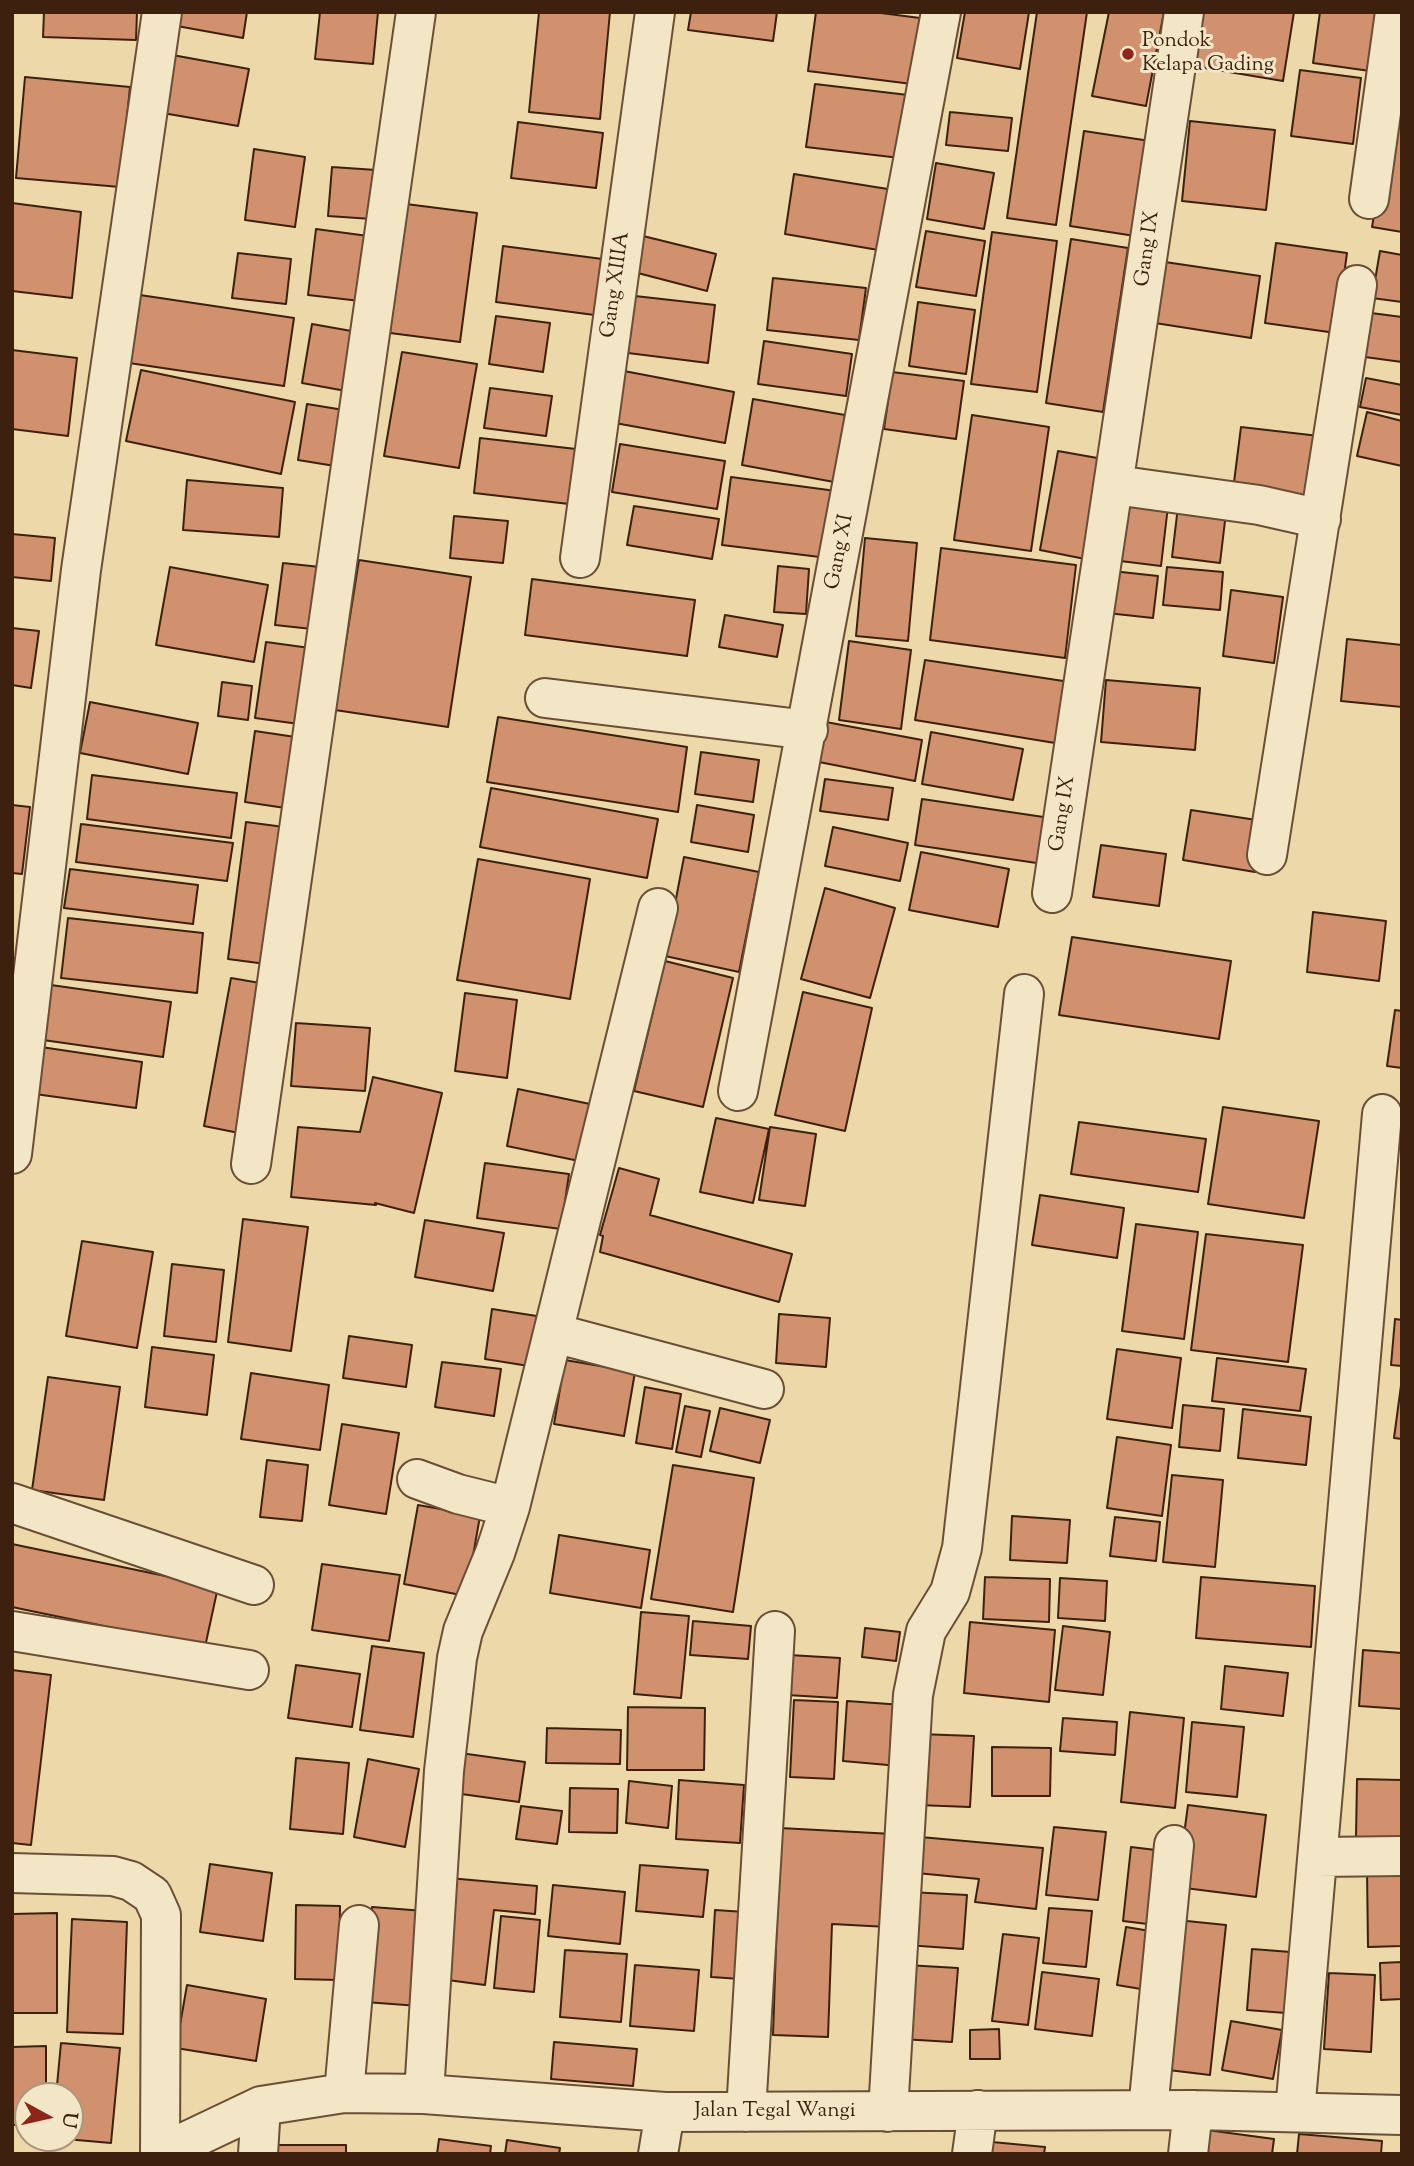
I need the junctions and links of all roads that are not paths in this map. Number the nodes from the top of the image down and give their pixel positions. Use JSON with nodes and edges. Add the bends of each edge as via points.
{"nodes":[{"id":1,"x":162,"y":12,"type":"edge"},
{"id":2,"x":416,"y":12,"type":"edge"},
{"id":3,"x":655,"y":12,"type":"edge"},
{"id":4,"x":941,"y":12,"type":"edge"},
{"id":5,"x":1184,"y":12,"type":"edge"},
{"id":6,"x":1395,"y":12,"type":"edge"},
{"id":7,"x":1368,"y":199,"type":"dead end"},
{"id":8,"x":1357,"y":285,"type":"dead end"},
{"id":9,"x":1115,"y":485,"type":"junction"},
{"id":10,"x":1321,"y":519,"type":"junction"},
{"id":11,"x":580,"y":558,"type":"dead end"},
{"id":12,"x":545,"y":698,"type":"dead end"},
{"id":13,"x":807,"y":730,"type":"junction"},
{"id":14,"x":1267,"y":855,"type":"dead end"},
{"id":15,"x":1052,"y":893,"type":"dead end"},
{"id":16,"x":658,"y":908,"type":"dead end"},
{"id":17,"x":1024,"y":994,"type":"dead end"},
{"id":18,"x":738,"y":1091,"type":"dead end"},
{"id":19,"x":1382,"y":1114,"type":"dead end"},
{"id":20,"x":12,"y":1154,"type":"edge"},
{"id":21,"x":251,"y":1164,"type":"dead end"},
{"id":22,"x":554,"y":1333,"type":"junction"},
{"id":23,"x":764,"y":1389,"type":"dead end"},
{"id":24,"x":417,"y":1479,"type":"dead end"},
{"id":25,"x":12,"y":1503,"type":"edge"},
{"id":26,"x":510,"y":1507,"type":"junction"},
{"id":27,"x":254,"y":1584,"type":"dead end"},
{"id":28,"x":12,"y":1631,"type":"edge"},
{"id":29,"x":775,"y":1631,"type":"dead end"},
{"id":30,"x":249,"y":1670,"type":"dead end"},
{"id":31,"x":1174,"y":1845,"type":"dead end"},
{"id":32,"x":1402,"y":1856,"type":"edge"},
{"id":33,"x":1318,"y":1857,"type":"junction"},
{"id":34,"x":12,"y":1874,"type":"edge"},
{"id":35,"x":359,"y":1925,"type":"dead end"},
{"id":36,"x":344,"y":2093,"type":"junction"},
{"id":37,"x":424,"y":2094,"type":"junction"},
{"id":38,"x":261,"y":2106,"type":"junction"},
{"id":39,"x":978,"y":2110,"type":"junction"},
{"id":40,"x":1148,"y":2110,"type":"junction"},
{"id":41,"x":1193,"y":2110,"type":"junction"},
{"id":42,"x":665,"y":2112,"type":"junction"},
{"id":43,"x":746,"y":2112,"type":"junction"},
{"id":44,"x":888,"y":2112,"type":"junction"},
{"id":45,"x":1294,"y":2112,"type":"junction"},
{"id":46,"x":1402,"y":2115,"type":"edge"},
{"id":47,"x":160,"y":2154,"type":"edge"},
{"id":48,"x":258,"y":2154,"type":"edge"},
{"id":49,"x":657,"y":2154,"type":"edge"},
{"id":50,"x":972,"y":2154,"type":"edge"},
{"id":51,"x":1188,"y":2154,"type":"edge"}],
"edges":[{"from":1,"to":20,"type":"street","via":[[81,570]]},
{"from":2,"to":21,"type":"street"},
{"from":3,"to":11,"type":"street","name":"Gang XIIIA"},
{"from":4,"to":13,"type":"street","name":"Gang XI"},
{"from":5,"to":9,"type":"street","name":"Gang IX"},
{"from":6,"to":7,"type":"street"},
{"from":8,"to":10,"type":"street"},
{"from":9,"to":10,"type":"street","via":[[1259,505]]},
{"from":9,"to":15,"type":"street","name":"Gang IX"},
{"from":10,"to":14,"type":"street"},
{"from":12,"to":13,"type":"street"},
{"from":13,"to":18,"type":"street","name":"Gang XI"},
{"from":16,"to":22,"type":"street"},
{"from":17,"to":44,"type":"street","via":[[962,1548],[950,1592],[926,1631],[913,1695]]},
{"from":19,"to":33,"type":"street"},
{"from":22,"to":23,"type":"street"},
{"from":22,"to":26,"type":"street"},
{"from":24,"to":26,"type":"street"},
{"from":25,"to":27,"type":"street"},
{"from":26,"to":37,"type":"street","via":[[457,1658],[444,1771]]},
{"from":28,"to":30,"type":"street"},
{"from":29,"to":43,"type":"street"},
{"from":31,"to":40,"type":"street"},
{"from":32,"to":33,"type":"street"},
{"from":33,"to":45,"type":"street"},
{"from":34,"to":47,"type":"street","via":[[113,1876],[152,1895],[161,1915]]},
{"from":35,"to":36,"type":"street"},
{"from":36,"to":37,"type":"street","name":"Jalan Tegal Wangi"},
{"from":36,"to":38,"type":"street","name":"Jalan Tegal Wangi"},
{"from":37,"to":42,"type":"street","name":"Jalan Tegal Wangi"},
{"from":38,"to":47,"type":"street","name":"Jalan Tegal Wangi"},
{"from":38,"to":48,"type":"street"},
{"from":39,"to":40,"type":"street","name":"Jalan Tegal Wangi"},
{"from":39,"to":44,"type":"street","name":"Jalan Tegal Wangi"},
{"from":39,"to":50,"type":"street"},
{"from":40,"to":41,"type":"street","name":"Jalan Tegal Wangi"},
{"from":41,"to":45,"type":"street","name":"Jalan Tegal Wangi"},
{"from":41,"to":51,"type":"street"},
{"from":42,"to":43,"type":"street","name":"Jalan Tegal Wangi"},
{"from":42,"to":49,"type":"street"},
{"from":43,"to":44,"type":"street","name":"Jalan Tegal Wangi"},
{"from":45,"to":46,"type":"street","name":"Jalan Tegal Wangi"}]}
